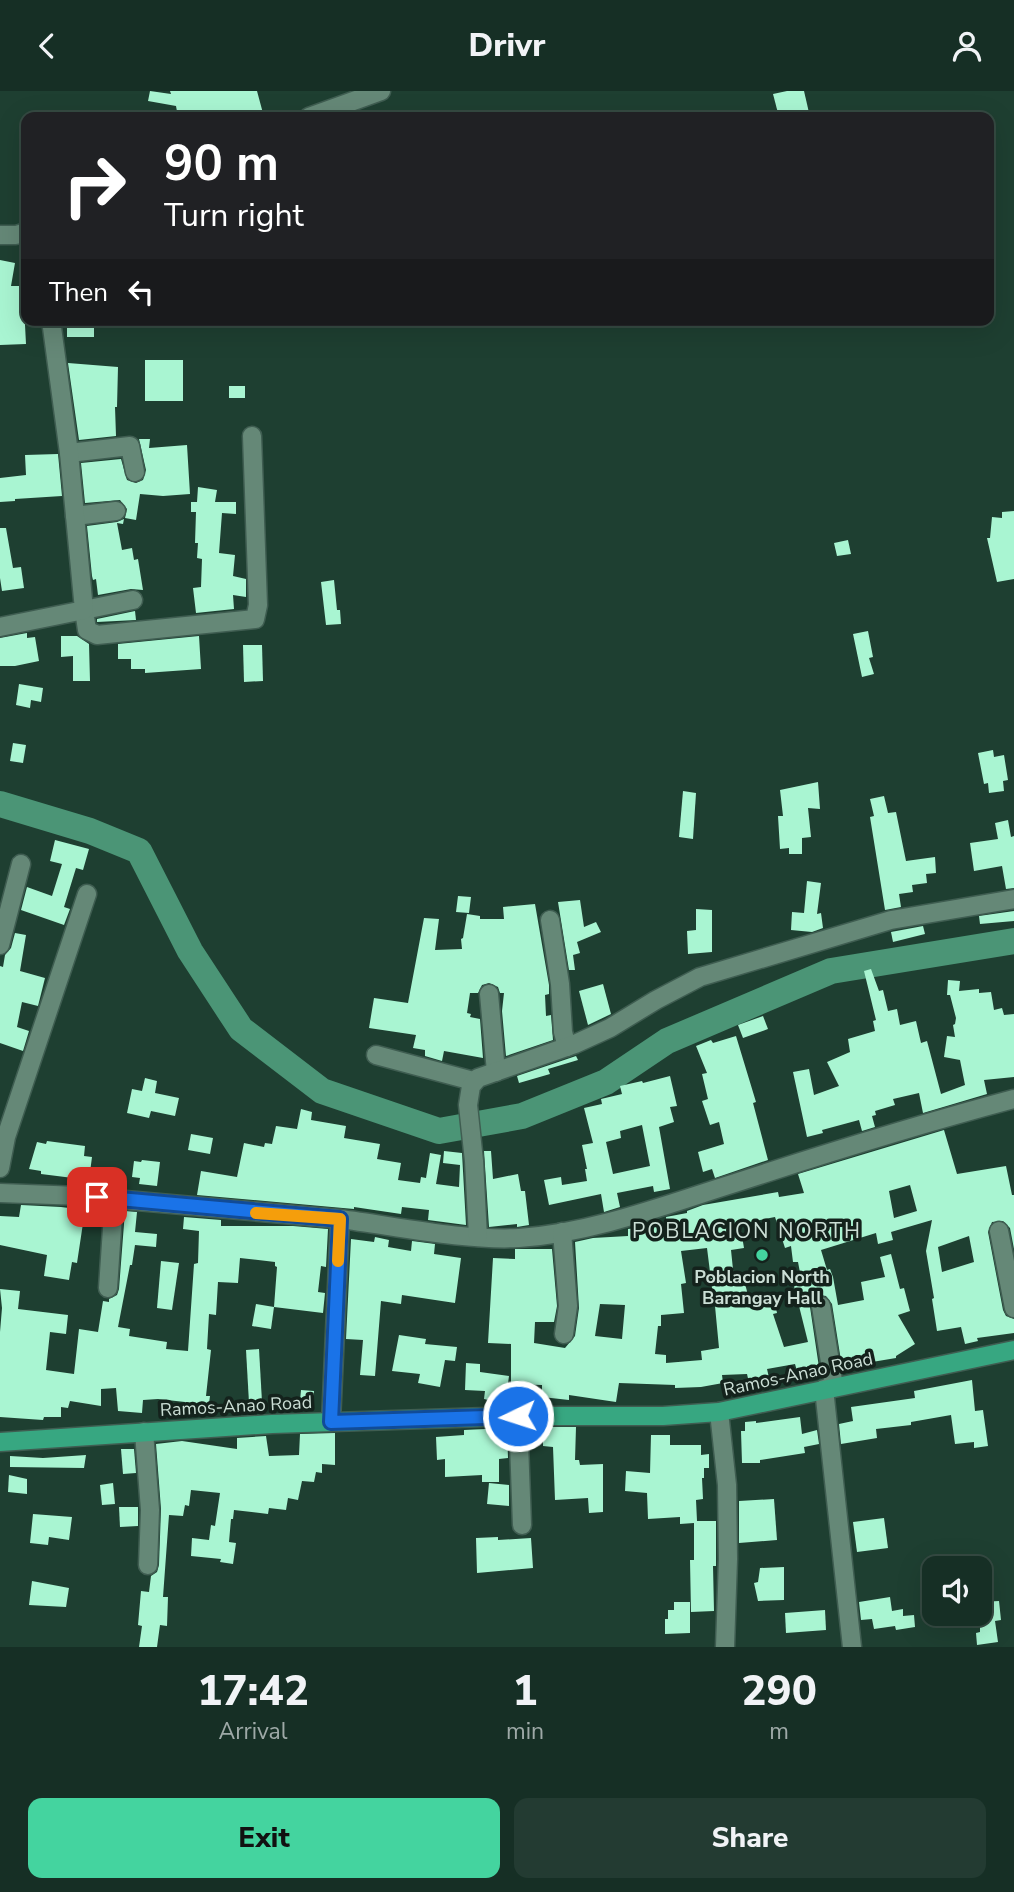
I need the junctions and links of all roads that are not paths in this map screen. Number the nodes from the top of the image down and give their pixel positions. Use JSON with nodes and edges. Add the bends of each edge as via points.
{"nodes":[{"id":1,"x":381,"y":91,"type":"edge"},
{"id":2,"x":323,"y":112,"type":"edge"},
{"id":3,"x":21,"y":234,"type":"edge"},
{"id":4,"x":0,"y":235,"type":"edge"},
{"id":5,"x":52,"y":326,"type":"edge"},
{"id":6,"x":252,"y":436,"type":"dead end"},
{"id":7,"x":69,"y":453,"type":"junction"},
{"id":8,"x":135,"y":472,"type":"dead end"},
{"id":9,"x":116,"y":511,"type":"dead end"},
{"id":10,"x":75,"y":516,"type":"junction"},
{"id":11,"x":133,"y":600,"type":"dead end"},
{"id":12,"x":83,"y":610,"type":"junction"},
{"id":13,"x":0,"y":627,"type":"edge"},
{"id":14,"x":21,"y":864,"type":"dead end"},
{"id":15,"x":87,"y":894,"type":"dead end"},
{"id":16,"x":1014,"y":899,"type":"edge"},
{"id":17,"x":550,"y":920,"type":"dead end"},
{"id":18,"x":0,"y":945,"type":"edge"},
{"id":19,"x":489,"y":995,"type":"dead end"},
{"id":20,"x":566,"y":1047,"type":"junction"},
{"id":21,"x":376,"y":1055,"type":"dead end"},
{"id":22,"x":496,"y":1072,"type":"junction"},
{"id":23,"x":473,"y":1081,"type":"junction"},
{"id":24,"x":1014,"y":1099,"type":"edge"},
{"id":25,"x":0,"y":1168,"type":"edge"},
{"id":26,"x":0,"y":1193,"type":"edge"},
{"id":27,"x":114,"y":1199,"type":"junction"},
{"id":28,"x":340,"y":1219,"type":"junction"},
{"id":29,"x":999,"y":1231,"type":"dead end"},
{"id":30,"x":562,"y":1232,"type":"junction"},
{"id":31,"x":478,"y":1237,"type":"junction"},
{"id":32,"x":108,"y":1289,"type":"dead end"},
{"id":33,"x":821,"y":1306,"type":"dead end"},
{"id":34,"x":1014,"y":1308,"type":"edge"},
{"id":35,"x":565,"y":1334,"type":"dead end"},
{"id":36,"x":1014,"y":1350,"type":"edge"},
{"id":37,"x":829,"y":1388,"type":"junction"},
{"id":38,"x":719,"y":1412,"type":"junction"},
{"id":39,"x":518,"y":1416,"type":"junction"},
{"id":40,"x":331,"y":1422,"type":"junction"},
{"id":41,"x":144,"y":1432,"type":"junction"},
{"id":42,"x":0,"y":1442,"type":"edge"},
{"id":43,"x":522,"y":1525,"type":"dead end"},
{"id":44,"x":148,"y":1565,"type":"dead end"},
{"id":45,"x":725,"y":1647,"type":"edge"},
{"id":46,"x":852,"y":1647,"type":"edge"}],
"edges":[{"from":1,"to":2,"type":"street"},
{"from":3,"to":4,"type":"street"},
{"from":5,"to":7,"type":"street"},
{"from":6,"to":12,"type":"street","via":[[255,619],[97,635],[87,630]]},
{"from":7,"to":8,"type":"street","via":[[130,446]]},
{"from":7,"to":10,"type":"street"},
{"from":9,"to":10,"type":"street"},
{"from":10,"to":12,"type":"street"},
{"from":11,"to":12,"type":"street"},
{"from":12,"to":13,"type":"street"},
{"from":14,"to":18,"type":"street"},
{"from":15,"to":25,"type":"street","via":[[6,1137]]},
{"from":16,"to":20,"type":"street","via":[[891,920],[700,977],[610,1028]]},
{"from":17,"to":20,"type":"street"},
{"from":19,"to":22,"type":"street"},
{"from":20,"to":22,"type":"street"},
{"from":21,"to":23,"type":"street"},
{"from":22,"to":23,"type":"street"},
{"from":23,"to":31,"type":"street","via":[[468,1105]]},
{"from":24,"to":30,"type":"street","via":[[661,1207]]},
{"from":26,"to":27,"type":"street"},
{"from":27,"to":28,"type":"street"},
{"from":27,"to":32,"type":"street"},
{"from":28,"to":31,"type":"street"},
{"from":28,"to":40,"type":"street"},
{"from":29,"to":34,"type":"street"},
{"from":30,"to":31,"type":"street"},
{"from":30,"to":35,"type":"street","via":[[568,1305]]},
{"from":33,"to":37,"type":"street"},
{"from":36,"to":37,"type":"main road","name":"Ramos-Anao Road"},
{"from":37,"to":38,"type":"main road","name":"Ramos-Anao Road"},
{"from":37,"to":46,"type":"street"},
{"from":38,"to":39,"type":"main road","name":"Ramos-Anao Road"},
{"from":38,"to":45,"type":"street","via":[[727,1485]]},
{"from":39,"to":40,"type":"main road","name":"Ramos-Anao Road"},
{"from":39,"to":43,"type":"street"},
{"from":40,"to":41,"type":"main road","name":"Ramos-Anao Road"},
{"from":41,"to":42,"type":"main road","name":"Ramos-Anao Road"},
{"from":41,"to":44,"type":"street","via":[[150,1510]]}]}
